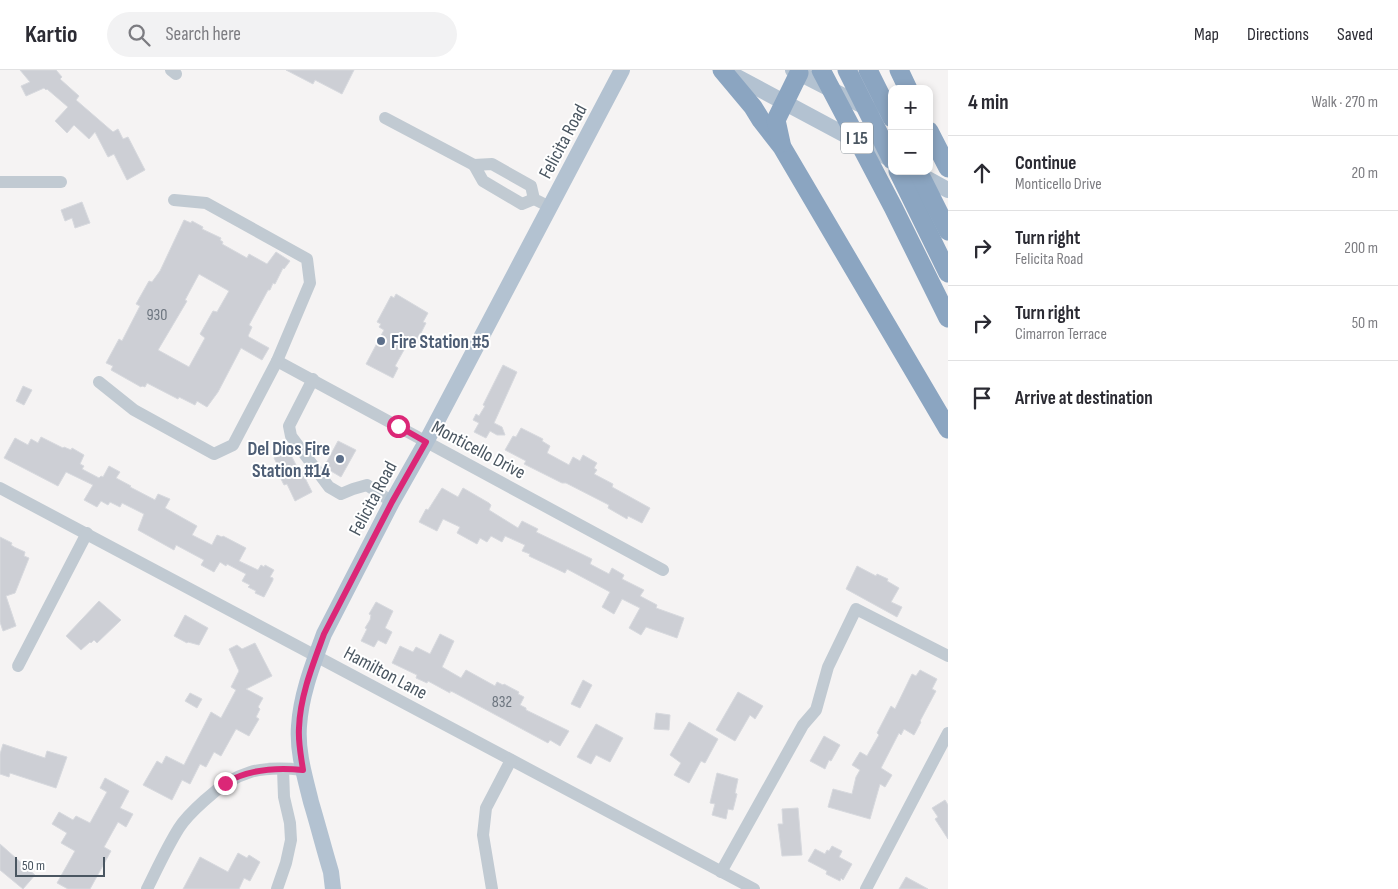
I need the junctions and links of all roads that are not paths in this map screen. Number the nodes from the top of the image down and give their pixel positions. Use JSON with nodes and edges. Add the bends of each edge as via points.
{"nodes":[{"id":1,"x":622,"y":70,"type":"edge"},
{"id":2,"x":723,"y":70,"type":"edge"},
{"id":3,"x":822,"y":70,"type":"edge"},
{"id":4,"x":899,"y":70,"type":"edge"},
{"id":5,"x":796,"y":71,"type":"edge"},
{"id":6,"x":847,"y":71,"type":"edge"},
{"id":7,"x":871,"y":75,"type":"edge"},
{"id":8,"x":906,"y":85,"type":"edge"},
{"id":9,"x":785,"y":103,"type":"junction"},
{"id":10,"x":888,"y":111,"type":"edge"},
{"id":11,"x":385,"y":118,"type":"dead end"},
{"id":12,"x":888,"y":118,"type":"edge"},
{"id":13,"x":933,"y":139,"type":"edge"},
{"id":14,"x":933,"y":144,"type":"edge"},
{"id":15,"x":782,"y":147,"type":"junction"},
{"id":16,"x":948,"y":153,"type":"edge"},
{"id":17,"x":888,"y":154,"type":"edge"},
{"id":18,"x":888,"y":160,"type":"edge"},
{"id":19,"x":474,"y":165,"type":"junction"},
{"id":20,"x":948,"y":168,"type":"edge"},
{"id":21,"x":899,"y":175,"type":"edge"},
{"id":22,"x":920,"y":175,"type":"edge"},
{"id":23,"x":920,"y":175,"type":"edge"},
{"id":24,"x":0,"y":182,"type":"edge"},
{"id":25,"x":61,"y":182,"type":"dead end"},
{"id":26,"x":948,"y":190,"type":"edge"},
{"id":27,"x":534,"y":199,"type":"junction"},
{"id":28,"x":174,"y":200,"type":"dead end"},
{"id":29,"x":550,"y":207,"type":"junction"},
{"id":30,"x":948,"y":231,"type":"edge"},
{"id":31,"x":948,"y":273,"type":"edge"},
{"id":32,"x":948,"y":318,"type":"edge"},
{"id":33,"x":278,"y":361,"type":"junction"},
{"id":34,"x":313,"y":379,"type":"junction"},
{"id":35,"x":99,"y":382,"type":"dead end"},
{"id":36,"x":948,"y":429,"type":"edge"},
{"id":37,"x":426,"y":442,"type":"junction"},
{"id":38,"x":0,"y":488,"type":"edge"},
{"id":39,"x":392,"y":502,"type":"junction"},
{"id":40,"x":87,"y":533,"type":"junction"},
{"id":41,"x":663,"y":570,"type":"dead end"},
{"id":42,"x":316,"y":656,"type":"junction"},
{"id":43,"x":948,"y":656,"type":"edge"},
{"id":44,"x":18,"y":666,"type":"dead end"},
{"id":45,"x":948,"y":732,"type":"edge"},
{"id":46,"x":511,"y":760,"type":"junction"},
{"id":47,"x":283,"y":769,"type":"junction"},
{"id":48,"x":303,"y":770,"type":"junction"},
{"id":49,"x":721,"y":872,"type":"junction"},
{"id":50,"x":147,"y":889,"type":"edge"},
{"id":51,"x":277,"y":889,"type":"edge"},
{"id":52,"x":333,"y":889,"type":"edge"},
{"id":53,"x":492,"y":889,"type":"edge"},
{"id":54,"x":754,"y":889,"type":"edge"},
{"id":55,"x":866,"y":889,"type":"edge"}],
"edges":[{"from":1,"to":29,"type":"main road","name":"Felicita Road"},
{"from":2,"to":9,"type":"main road"},
{"from":2,"to":15,"type":"highway"},
{"from":3,"to":32,"type":"highway","number":"I 15"},
{"from":4,"to":8,"type":"highway"},
{"from":5,"to":9,"type":"highway"},
{"from":5,"to":12,"type":"main road"},
{"from":6,"to":17,"type":"highway"},
{"from":7,"to":10,"type":"highway"},
{"from":9,"to":15,"type":"highway","via":[[776,120]]},
{"from":9,"to":18,"type":"main road"},
{"from":11,"to":19,"type":"street"},
{"from":13,"to":20,"type":"highway"},
{"from":14,"to":16,"type":"main road"},
{"from":15,"to":36,"type":"highway"},
{"from":19,"to":27,"type":"street","via":[[492,164],[524,182],[531,186]]},
{"from":19,"to":27,"type":"street","via":[[483,181],[522,204]]},
{"from":21,"to":31,"type":"highway"},
{"from":22,"to":26,"type":"main road"},
{"from":23,"to":30,"type":"highway"},
{"from":24,"to":25,"type":"street"},
{"from":27,"to":29,"type":"street"},
{"from":28,"to":33,"type":"street","via":[[206,203],[307,259],[310,283]]},
{"from":29,"to":37,"type":"main road","name":"Felicita Road"},
{"from":33,"to":34,"type":"street","name":"Monticello Drive"},
{"from":33,"to":35,"type":"street","via":[[232,446],[214,454],[134,410]]},
{"from":34,"to":37,"type":"street","name":"Monticello Drive"},
{"from":34,"to":39,"type":"street","via":[[289,426],[291,436],[329,487],[341,494],[367,486]]},
{"from":37,"to":39,"type":"main road","name":"Felicita Road"},
{"from":37,"to":41,"type":"street","name":"Monticello Drive"},
{"from":38,"to":40,"type":"street","name":"Hamilton Lane"},
{"from":39,"to":42,"type":"main road","name":"Felicita Road","via":[[324,634]]},
{"from":40,"to":42,"type":"street","name":"Hamilton Lane"},
{"from":40,"to":44,"type":"street"},
{"from":42,"to":46,"type":"street","name":"Hamilton Lane"},
{"from":42,"to":48,"type":"main road","name":"Felicita Road","via":[[298,727]]},
{"from":43,"to":49,"type":"street","via":[[856,609],[828,667],[816,710],[804,725]]},
{"from":45,"to":55,"type":"street"},
{"from":46,"to":49,"type":"street","name":"Hamilton Lane"},
{"from":46,"to":53,"type":"street","via":[[486,808],[483,834]]},
{"from":47,"to":48,"type":"street"},
{"from":47,"to":50,"type":"street","via":[[253,771],[237,776],[209,796],[191,812],[179,829]]},
{"from":47,"to":51,"type":"street","via":[[291,840]]},
{"from":48,"to":52,"type":"main road","name":"Felicita Road"},
{"from":49,"to":54,"type":"street","name":"Hamilton Lane"}]}
